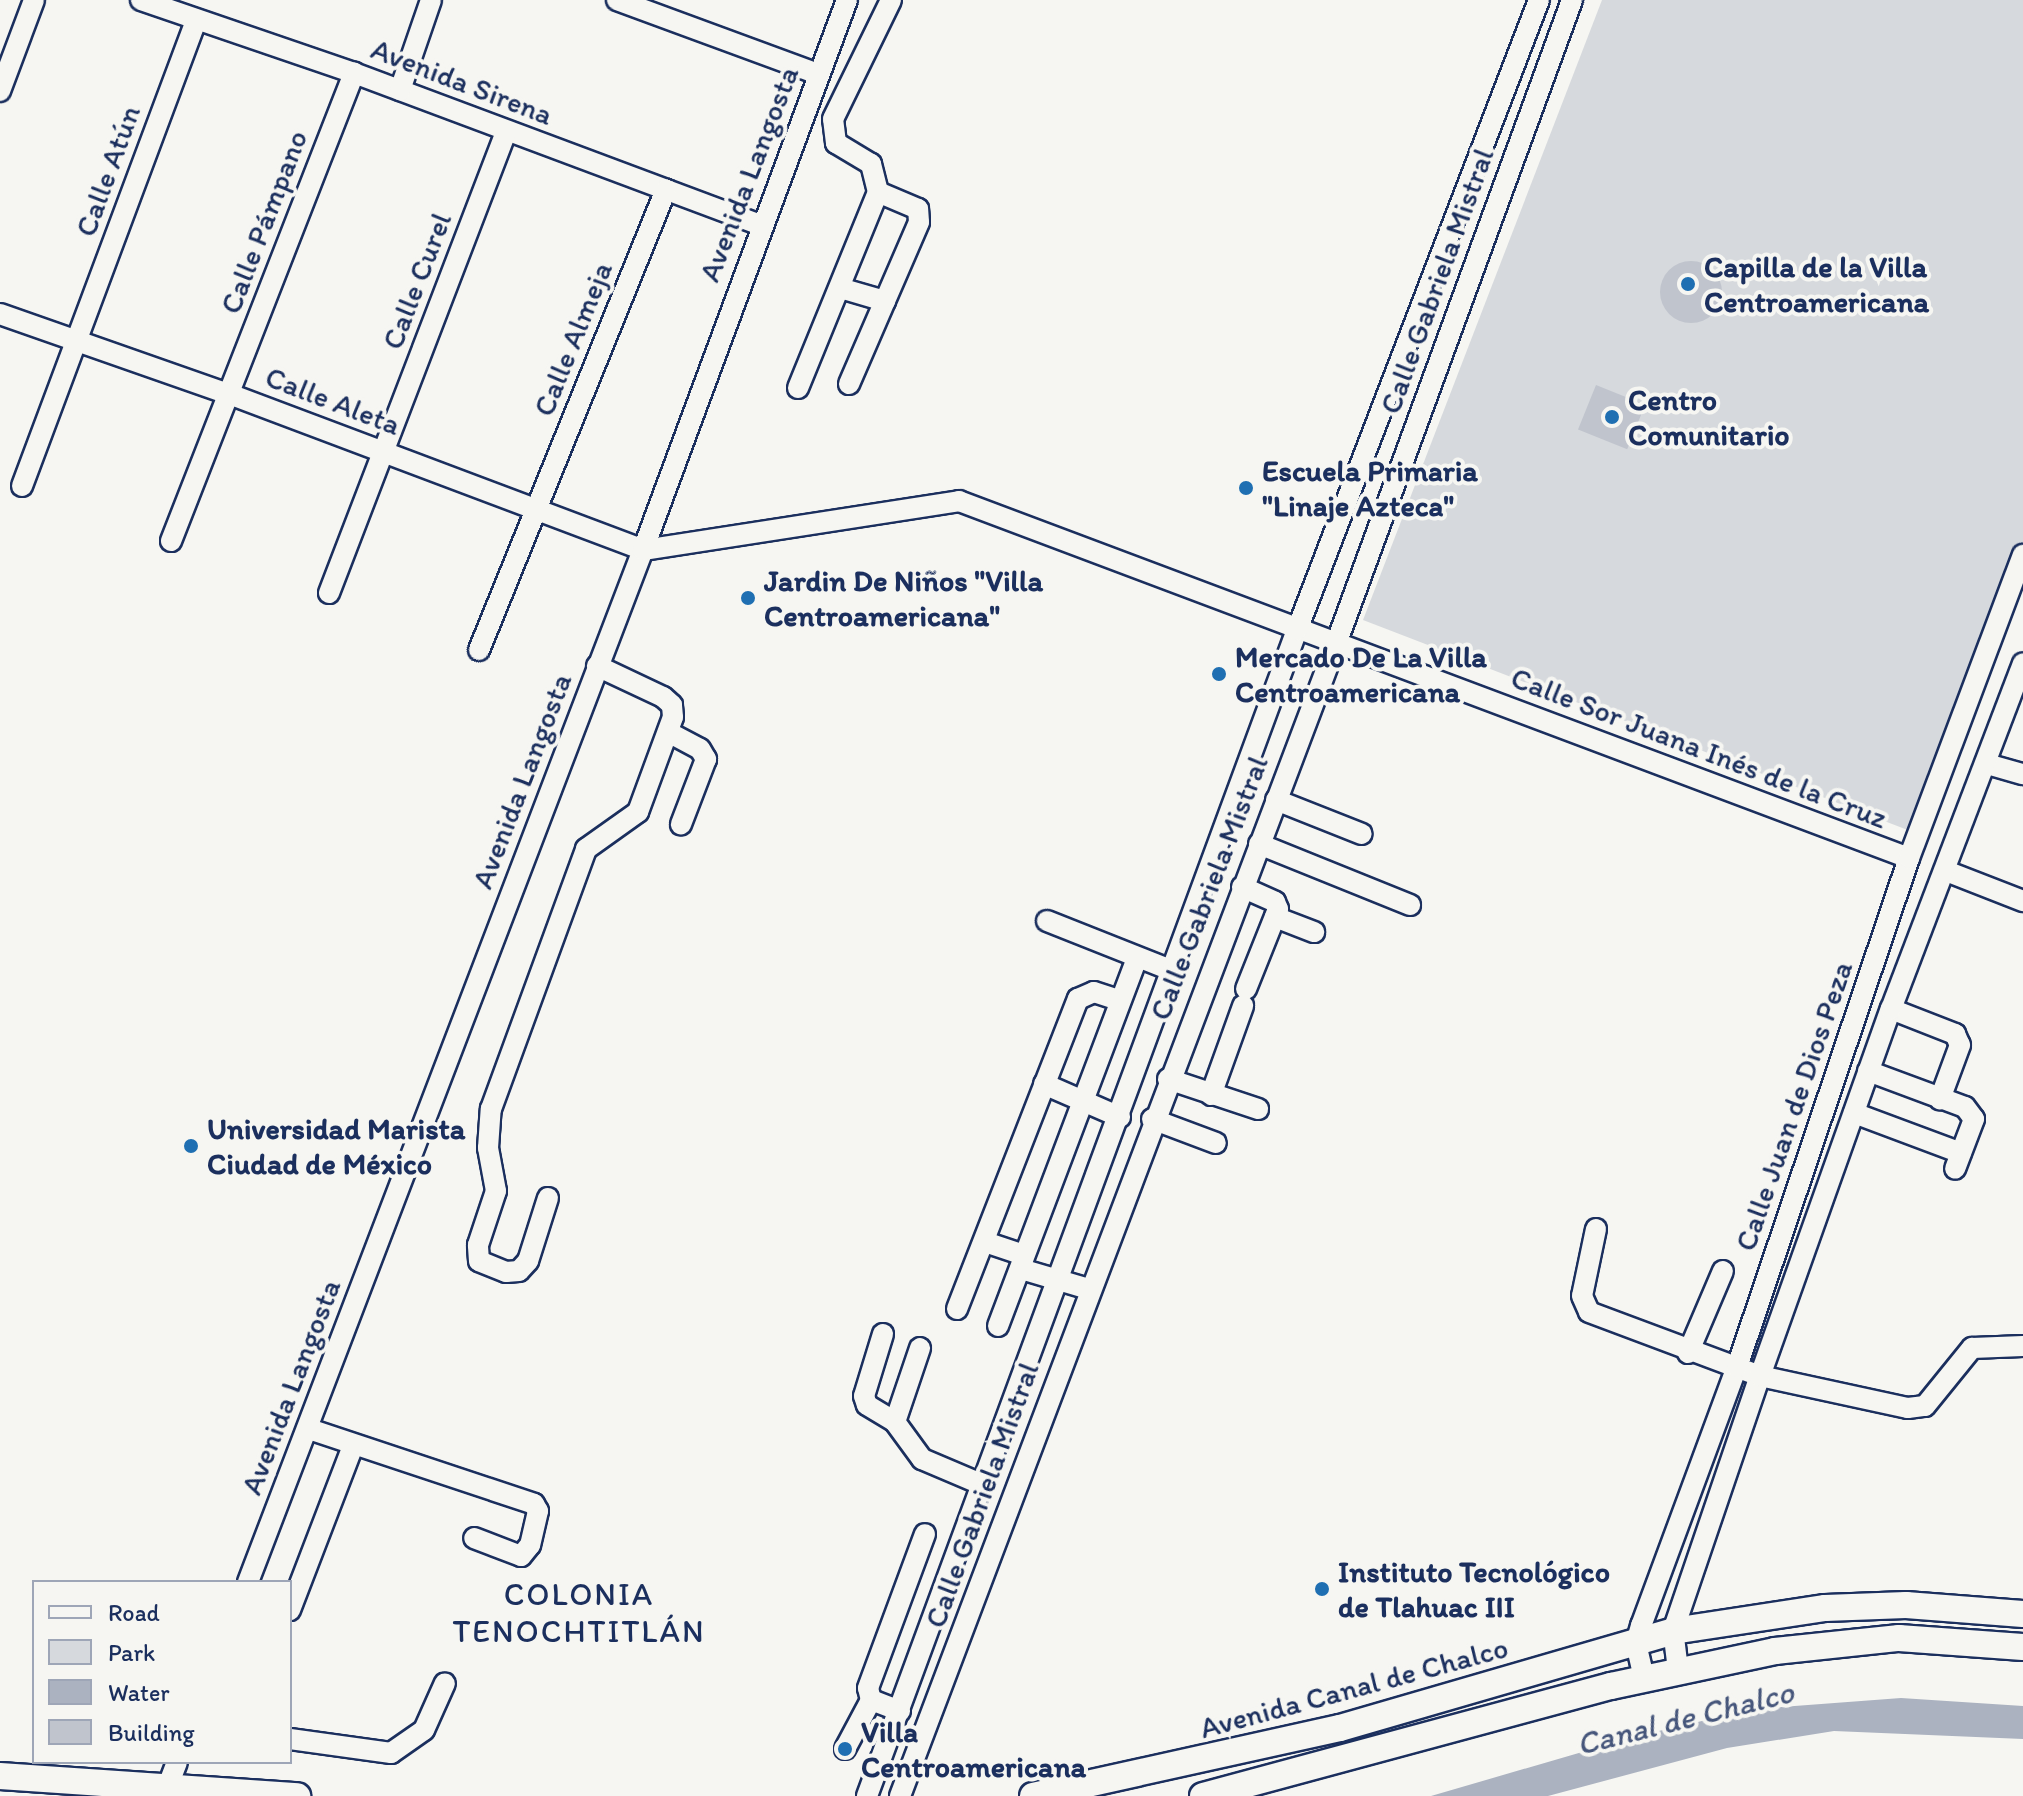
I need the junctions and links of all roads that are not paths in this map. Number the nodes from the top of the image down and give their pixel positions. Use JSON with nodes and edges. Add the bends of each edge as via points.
{"nodes":[{"id":1,"x":34,"y":0,"type":"edge"},
{"id":2,"x":141,"y":0,"type":"edge"},
{"id":3,"x":431,"y":0,"type":"edge"},
{"id":4,"x":617,"y":0,"type":"edge"},
{"id":5,"x":847,"y":0,"type":"edge"},
{"id":6,"x":891,"y":0,"type":"edge"},
{"id":7,"x":1539,"y":0,"type":"edge"},
{"id":8,"x":1572,"y":0,"type":"edge"},
{"id":9,"x":196,"y":21,"type":"junction"},
{"id":10,"x":354,"y":73,"type":"junction"},
{"id":11,"x":818,"y":74,"type":"junction"},
{"id":12,"x":400,"y":90,"type":"junction"},
{"id":13,"x":0,"y":91,"type":"edge"},
{"id":14,"x":506,"y":132,"type":"junction"},
{"id":15,"x":666,"y":190,"type":"junction"},
{"id":16,"x":878,"y":192,"type":"junction"},
{"id":17,"x":760,"y":225,"type":"junction"},
{"id":18,"x":840,"y":288,"type":"junction"},
{"id":19,"x":885,"y":301,"type":"junction"},
{"id":20,"x":0,"y":314,"type":"edge"},
{"id":21,"x":77,"y":343,"type":"junction"},
{"id":22,"x":849,"y":384,"type":"dead end"},
{"id":23,"x":798,"y":388,"type":"dead end"},
{"id":24,"x":229,"y":394,"type":"junction"},
{"id":25,"x":383,"y":452,"type":"junction"},
{"id":26,"x":22,"y":486,"type":"dead end"},
{"id":27,"x":534,"y":510,"type":"junction"},
{"id":28,"x":171,"y":541,"type":"dead end"},
{"id":29,"x":643,"y":550,"type":"junction"},
{"id":30,"x":2023,"y":555,"type":"edge"},
{"id":31,"x":329,"y":593,"type":"dead end"},
{"id":32,"x":1297,"y":630,"type":"junction"},
{"id":33,"x":1336,"y":644,"type":"junction"},
{"id":34,"x":479,"y":650,"type":"dead end"},
{"id":35,"x":2023,"y":663,"type":"edge"},
{"id":36,"x":597,"y":666,"type":"junction"},
{"id":37,"x":668,"y":732,"type":"junction"},
{"id":38,"x":1987,"y":764,"type":"junction"},
{"id":39,"x":2023,"y":774,"type":"edge"},
{"id":40,"x":1276,"y":800,"type":"junction"},
{"id":41,"x":681,"y":824,"type":"dead end"},
{"id":42,"x":1362,"y":834,"type":"dead end"},
{"id":43,"x":1259,"y":844,"type":"junction"},
{"id":44,"x":1909,"y":858,"type":"junction"},
{"id":45,"x":1946,"y":871,"type":"junction"},
{"id":46,"x":1242,"y":887,"type":"junction"},
{"id":47,"x":2023,"y":901,"type":"edge"},
{"id":48,"x":1410,"y":905,"type":"dead end"},
{"id":49,"x":1275,"y":917,"type":"junction"},
{"id":50,"x":1047,"y":921,"type":"dead end"},
{"id":51,"x":1314,"y":932,"type":"dead end"},
{"id":52,"x":1137,"y":959,"type":"junction"},
{"id":53,"x":1173,"y":971,"type":"junction"},
{"id":54,"x":1118,"y":1000,"type":"junction"},
{"id":55,"x":1891,"y":1009,"type":"junction"},
{"id":56,"x":1868,"y":1071,"type":"junction"},
{"id":57,"x":1168,"y":1079,"type":"junction"},
{"id":58,"x":1044,"y":1084,"type":"junction"},
{"id":59,"x":1211,"y":1095,"type":"junction"},
{"id":60,"x":1940,"y":1099,"type":"junction"},
{"id":61,"x":1080,"y":1100,"type":"junction"},
{"id":62,"x":1258,"y":1109,"type":"dead end"},
{"id":63,"x":1854,"y":1113,"type":"junction"},
{"id":64,"x":1120,"y":1117,"type":"junction"},
{"id":65,"x":1152,"y":1119,"type":"junction"},
{"id":66,"x":1216,"y":1143,"type":"dead end"},
{"id":67,"x":548,"y":1198,"type":"dead end"},
{"id":68,"x":1596,"y":1229,"type":"dead end"},
{"id":69,"x":985,"y":1242,"type":"junction"},
{"id":70,"x":1023,"y":1262,"type":"junction"},
{"id":71,"x":1723,"y":1271,"type":"dead end"},
{"id":72,"x":1057,"y":1279,"type":"junction"},
{"id":73,"x":1089,"y":1289,"type":"junction"},
{"id":74,"x":957,"y":1309,"type":"dead end"},
{"id":75,"x":998,"y":1326,"type":"dead end"},
{"id":76,"x":883,"y":1334,"type":"dead end"},
{"id":77,"x":2023,"y":1346,"type":"edge"},
{"id":78,"x":920,"y":1348,"type":"dead end"},
{"id":79,"x":1688,"y":1353,"type":"junction"},
{"id":80,"x":1737,"y":1367,"type":"junction"},
{"id":81,"x":1760,"y":1376,"type":"junction"},
{"id":82,"x":895,"y":1422,"type":"junction"},
{"id":83,"x":309,"y":1429,"type":"junction"},
{"id":84,"x":353,"y":1446,"type":"junction"},
{"id":85,"x":981,"y":1484,"type":"junction"},
{"id":86,"x":925,"y":1534,"type":"dead end"},
{"id":87,"x":474,"y":1538,"type":"dead end"},
{"id":88,"x":249,"y":1580,"type":"edge"},
{"id":89,"x":292,"y":1605,"type":"edge"},
{"id":90,"x":2023,"y":1614,"type":"edge"},
{"id":91,"x":1673,"y":1631,"type":"junction"},
{"id":92,"x":1636,"y":1643,"type":"junction"},
{"id":93,"x":2023,"y":1647,"type":"edge"},
{"id":94,"x":1678,"y":1670,"type":"junction"},
{"id":95,"x":1644,"y":1678,"type":"junction"},
{"id":96,"x":445,"y":1683,"type":"dead end"},
{"id":97,"x":871,"y":1700,"type":"junction"},
{"id":98,"x":900,"y":1711,"type":"junction"},
{"id":99,"x":292,"y":1739,"type":"edge"},
{"id":100,"x":845,"y":1749,"type":"dead end"},
{"id":101,"x":176,"y":1764,"type":"edge"},
{"id":102,"x":0,"y":1776,"type":"edge"},
{"id":103,"x":165,"y":1792,"type":"edge"},
{"id":104,"x":297,"y":1796,"type":"edge"},
{"id":105,"x":867,"y":1796,"type":"edge"},
{"id":106,"x":900,"y":1796,"type":"edge"},
{"id":107,"x":1033,"y":1796,"type":"edge"},
{"id":108,"x":1203,"y":1796,"type":"edge"}],
"edges":[{"from":1,"to":13,"type":"street"},
{"from":2,"to":9,"type":"street","name":"Avenida Sirena"},
{"from":3,"to":12,"type":"street"},
{"from":4,"to":11,"type":"street"},
{"from":5,"to":11,"type":"street","name":"Avenida Langosta"},
{"from":6,"to":16,"type":"street","via":[[833,119],[836,143],[871,164]]},
{"from":7,"to":32,"type":"street","name":"Calle Gabriela Mistral"},
{"from":8,"to":33,"type":"street","name":"Calle Gabriela Mistral"},
{"from":9,"to":10,"type":"street","name":"Avenida Sirena"},
{"from":9,"to":21,"type":"street","name":"Calle Atún"},
{"from":10,"to":12,"type":"street","name":"Avenida Sirena"},
{"from":10,"to":24,"type":"street","name":"Calle Pámpano"},
{"from":11,"to":17,"type":"street","name":"Avenida Langosta"},
{"from":12,"to":14,"type":"street","name":"Avenida Sirena"},
{"from":14,"to":15,"type":"street","name":"Avenida Sirena"},
{"from":14,"to":25,"type":"street","name":"Calle Curel"},
{"from":15,"to":17,"type":"street","name":"Avenida Sirena"},
{"from":15,"to":27,"type":"street","name":"Calle Almeja"},
{"from":16,"to":18,"type":"street"},
{"from":16,"to":19,"type":"street","via":[[920,214]]},
{"from":17,"to":29,"type":"street","name":"Avenida Langosta"},
{"from":18,"to":19,"type":"street"},
{"from":18,"to":23,"type":"street"},
{"from":19,"to":22,"type":"street"},
{"from":20,"to":21,"type":"street","name":"Calle Aleta"},
{"from":21,"to":24,"type":"street","name":"Calle Aleta"},
{"from":21,"to":26,"type":"street","name":"Calle Atún"},
{"from":24,"to":25,"type":"street","name":"Calle Aleta"},
{"from":24,"to":28,"type":"street","name":"Calle Pámpano"},
{"from":25,"to":27,"type":"street","name":"Calle Aleta"},
{"from":25,"to":31,"type":"street","name":"Calle Curel"},
{"from":27,"to":29,"type":"street","name":"Calle Aleta"},
{"from":27,"to":34,"type":"street","name":"Calle Almeja"},
{"from":29,"to":32,"type":"street","name":"Calle Sor Juana Inés de la Cruz","via":[[959,501]]},
{"from":29,"to":36,"type":"street","name":"Avenida Langosta"},
{"from":30,"to":44,"type":"street","name":"Calle Juan de Dios Peza"},
{"from":32,"to":33,"type":"street","name":"Calle Sor Juana Inés de la Cruz"},
{"from":32,"to":53,"type":"street","name":"Calle Gabriela Mistral"},
{"from":33,"to":40,"type":"street","name":"Calle Gabriela Mistral"},
{"from":33,"to":44,"type":"street","name":"Calle Sor Juana Inés de la Cruz"},
{"from":35,"to":38,"type":"street","name":"Calle Juan de Dios Peza"},
{"from":36,"to":37,"type":"street","via":[[672,705]]},
{"from":36,"to":83,"type":"street","name":"Avenida Langosta"},
{"from":37,"to":41,"type":"street","via":[[700,749],[706,759]]},
{"from":37,"to":67,"type":"street","via":[[638,812],[586,849],[491,1109],[488,1148],[496,1191],[478,1245],[479,1261],[506,1272],[519,1271],[528,1261]]},
{"from":38,"to":39,"type":"street"},
{"from":38,"to":45,"type":"street","name":"Calle Juan de Dios Peza"},
{"from":40,"to":42,"type":"street"},
{"from":40,"to":43,"type":"street","name":"Calle Gabriela Mistral"},
{"from":43,"to":46,"type":"street","name":"Calle Gabriela Mistral"},
{"from":43,"to":48,"type":"street"},
{"from":44,"to":80,"type":"street","name":"Calle Juan de Dios Peza"},
{"from":45,"to":47,"type":"street"},
{"from":45,"to":55,"type":"street","name":"Calle Juan de Dios Peza"},
{"from":46,"to":49,"type":"street","via":[[1275,902]]},
{"from":46,"to":57,"type":"street","name":"Calle Gabriela Mistral"},
{"from":49,"to":51,"type":"street"},
{"from":49,"to":59,"type":"street"},
{"from":50,"to":52,"type":"street"},
{"from":52,"to":53,"type":"street"},
{"from":52,"to":54,"type":"street"},
{"from":53,"to":64,"type":"street","name":"Calle Gabriela Mistral"},
{"from":54,"to":58,"type":"street","via":[[1094,992],[1078,999]]},
{"from":54,"to":61,"type":"street"},
{"from":55,"to":56,"type":"street","name":"Calle Juan de Dios Peza"},
{"from":55,"to":60,"type":"street","via":[[1955,1034],[1960,1045]]},
{"from":56,"to":60,"type":"street"},
{"from":56,"to":63,"type":"street","name":"Calle Juan de Dios Peza"},
{"from":57,"to":59,"type":"street"},
{"from":57,"to":65,"type":"street","name":"Calle Gabriela Mistral"},
{"from":58,"to":61,"type":"street"},
{"from":58,"to":69,"type":"street"},
{"from":59,"to":62,"type":"street"},
{"from":60,"to":63,"type":"street","via":[[1965,1107],[1974,1119],[1958,1161]]},
{"from":61,"to":64,"type":"street"},
{"from":61,"to":70,"type":"street"},
{"from":63,"to":81,"type":"street","name":"Calle Juan de Dios Peza"},
{"from":64,"to":72,"type":"street","name":"Calle Gabriela Mistral"},
{"from":65,"to":66,"type":"street"},
{"from":65,"to":73,"type":"street","name":"Calle Gabriela Mistral"},
{"from":68,"to":79,"type":"street","via":[[1582,1296],[1589,1312]]},
{"from":69,"to":70,"type":"street"},
{"from":69,"to":74,"type":"street"},
{"from":70,"to":72,"type":"street"},
{"from":70,"to":75,"type":"street"},
{"from":71,"to":79,"type":"street"},
{"from":72,"to":73,"type":"street"},
{"from":72,"to":85,"type":"street","name":"Calle Gabriela Mistral"},
{"from":73,"to":106,"type":"street","name":"Calle Gabriela Mistral"},
{"from":76,"to":82,"type":"street","via":[[864,1396],[867,1405]]},
{"from":77,"to":81,"type":"street","via":[[1972,1348],[1925,1406],[1908,1408]]},
{"from":78,"to":82,"type":"street"},
{"from":79,"to":80,"type":"street"},
{"from":80,"to":81,"type":"street"},
{"from":80,"to":92,"type":"street","name":"Calle Juan de Dios Peza"},
{"from":81,"to":91,"type":"street","name":"Calle Juan de Dios Peza"},
{"from":82,"to":85,"type":"street","via":[[922,1459]]},
{"from":83,"to":84,"type":"street"},
{"from":83,"to":88,"type":"street","name":"Avenida Langosta"},
{"from":84,"to":87,"type":"street","via":[[534,1504],[538,1511],[530,1545],[521,1556]]},
{"from":84,"to":89,"type":"street"},
{"from":85,"to":98,"type":"street","name":"Calle Gabriela Mistral"},
{"from":86,"to":97,"type":"street","via":[[868,1688]]},
{"from":90,"to":91,"type":"main road","name":"Avenida Canal de Chalco","via":[[1906,1605],[1825,1608]]},
{"from":91,"to":92,"type":"main road","name":"Avenida Canal de Chalco"},
{"from":91,"to":94,"type":"street","name":"Calle Juan de Dios Peza"},
{"from":92,"to":95,"type":"street"},
{"from":92,"to":107,"type":"main road","name":"Avenida Canal de Chalco","via":[[1340,1728]]},
{"from":93,"to":94,"type":"main road","via":[[1899,1638],[1837,1641]]},
{"from":94,"to":95,"type":"main road"},
{"from":95,"to":108,"type":"main road"},
{"from":96,"to":99,"type":"street","via":[[424,1730],[391,1753]]},
{"from":97,"to":98,"type":"street"},
{"from":97,"to":100,"type":"street"},
{"from":98,"to":105,"type":"street","name":"Calle Gabriela Mistral"},
{"from":101,"to":103,"type":"street"},
{"from":102,"to":103,"type":"main road"},
{"from":103,"to":104,"type":"main road"}]}
